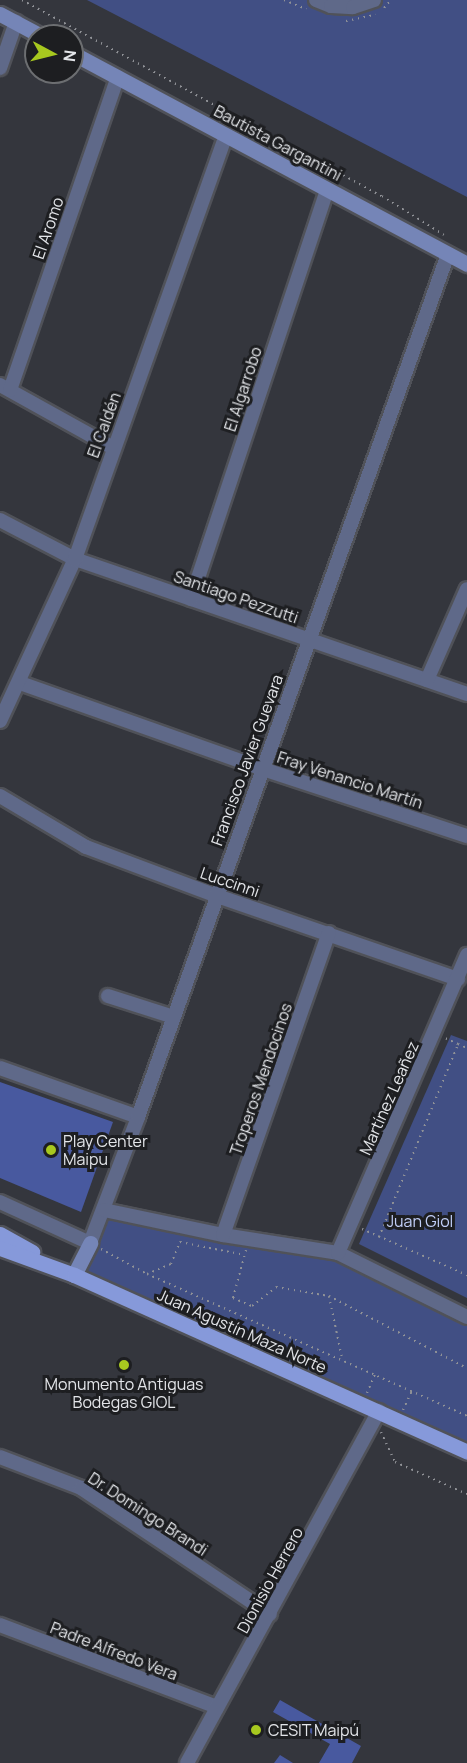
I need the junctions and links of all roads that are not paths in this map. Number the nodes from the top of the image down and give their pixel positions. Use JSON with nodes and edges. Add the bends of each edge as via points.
{"nodes":[{"id":1,"x":316,"y":0,"type":"edge"},
{"id":2,"x":374,"y":0,"type":"edge"},
{"id":3,"x":0,"y":14,"type":"edge"},
{"id":4,"x":16,"y":22,"type":"junction"},
{"id":5,"x":24,"y":26,"type":"edge"},
{"id":6,"x":84,"y":59,"type":"edge"},
{"id":7,"x":0,"y":68,"type":"edge"},
{"id":8,"x":118,"y":77,"type":"junction"},
{"id":9,"x":225,"y":135,"type":"junction"},
{"id":10,"x":327,"y":190,"type":"junction"},
{"id":11,"x":448,"y":254,"type":"junction"},
{"id":12,"x":467,"y":264,"type":"edge"},
{"id":13,"x":5,"y":388,"type":"edge"},
{"id":14,"x":113,"y":448,"type":"junction"},
{"id":15,"x":0,"y":520,"type":"edge"},
{"id":16,"x":75,"y":559,"type":"junction"},
{"id":17,"x":467,"y":589,"type":"edge"},
{"id":18,"x":191,"y":599,"type":"junction"},
{"id":19,"x":309,"y":639,"type":"junction"},
{"id":20,"x":427,"y":680,"type":"junction"},
{"id":21,"x":20,"y":683,"type":"junction"},
{"id":22,"x":467,"y":694,"type":"edge"},
{"id":23,"x":0,"y":721,"type":"edge"},
{"id":24,"x":263,"y":769,"type":"junction"},
{"id":25,"x":0,"y":796,"type":"edge"},
{"id":26,"x":467,"y":836,"type":"edge"},
{"id":27,"x":218,"y":896,"type":"junction"},
{"id":28,"x":329,"y":933,"type":"junction"},
{"id":29,"x":467,"y":955,"type":"edge"},
{"id":30,"x":458,"y":979,"type":"junction"},
{"id":31,"x":108,"y":996,"type":"dead end"},
{"id":32,"x":174,"y":1017,"type":"junction"},
{"id":33,"x":0,"y":1068,"type":"edge"},
{"id":34,"x":138,"y":1117,"type":"junction"},
{"id":35,"x":0,"y":1202,"type":"edge"},
{"id":36,"x":104,"y":1210,"type":"junction"},
{"id":37,"x":0,"y":1234,"type":"edge"},
{"id":38,"x":223,"y":1235,"type":"junction"},
{"id":39,"x":90,"y":1243,"type":"junction"},
{"id":40,"x":0,"y":1248,"type":"edge"},
{"id":41,"x":338,"y":1253,"type":"junction"},
{"id":42,"x":74,"y":1275,"type":"junction"},
{"id":43,"x":467,"y":1317,"type":"edge"},
{"id":44,"x":377,"y":1415,"type":"junction"},
{"id":45,"x":467,"y":1452,"type":"edge"},
{"id":46,"x":0,"y":1457,"type":"edge"},
{"id":47,"x":270,"y":1614,"type":"junction"},
{"id":48,"x":0,"y":1625,"type":"edge"},
{"id":49,"x":217,"y":1707,"type":"junction"},
{"id":50,"x":187,"y":1763,"type":"edge"}],
"edges":[{"from":1,"to":2,"type":"street","via":[[331,6],[353,7]]},
{"from":3,"to":4,"type":"street"},
{"from":4,"to":5,"type":"street"},
{"from":4,"to":7,"type":"street"},
{"from":6,"to":8,"type":"street","name":"Bautista Gargantini"},
{"from":8,"to":9,"type":"street","name":"Bautista Gargantini"},
{"from":8,"to":13,"type":"street","name":"El Aromo"},
{"from":9,"to":10,"type":"street","name":"Bautista Gargantini"},
{"from":9,"to":14,"type":"street","name":"El Caldén"},
{"from":10,"to":11,"type":"street","name":"Bautista Gargantini"},
{"from":10,"to":18,"type":"street","name":"El Algarrobo"},
{"from":11,"to":12,"type":"street","name":"Bautista Gargantini"},
{"from":11,"to":19,"type":"street","name":"Francisco Javier Guevara"},
{"from":13,"to":14,"type":"street"},
{"from":14,"to":16,"type":"street","name":"El Caldén"},
{"from":15,"to":16,"type":"street","name":"Santiago Pezzutti"},
{"from":16,"to":18,"type":"street","name":"Santiago Pezzutti"},
{"from":16,"to":21,"type":"street","name":"El Caldén"},
{"from":17,"to":20,"type":"street"},
{"from":18,"to":19,"type":"street","name":"Santiago Pezzutti"},
{"from":19,"to":20,"type":"street","name":"Santiago Pezzutti"},
{"from":19,"to":24,"type":"street","name":"Francisco Javier Guevara"},
{"from":20,"to":22,"type":"street","name":"Santiago Pezzutti"},
{"from":21,"to":23,"type":"street","name":"El Caldén"},
{"from":21,"to":24,"type":"street","name":"Fray Venancio Martín"},
{"from":24,"to":26,"type":"street","name":"Fray Venancio Martín"},
{"from":24,"to":27,"type":"street","name":"Francisco Javier Guevara"},
{"from":25,"to":27,"type":"street","name":"Luccinni","via":[[86,847]]},
{"from":27,"to":28,"type":"street","name":"Luccinni"},
{"from":27,"to":32,"type":"street","name":"Francisco Javier Guevara"},
{"from":28,"to":30,"type":"street","name":"Luccinni"},
{"from":28,"to":38,"type":"street","name":"Troperos Mendocinos"},
{"from":29,"to":30,"type":"street","name":"Martínez Leañez"},
{"from":30,"to":41,"type":"street","name":"Martínez Leañez"},
{"from":31,"to":32,"type":"street"},
{"from":32,"to":34,"type":"street","name":"Francisco Javier Guevara"},
{"from":33,"to":34,"type":"street"},
{"from":34,"to":36,"type":"street","name":"Francisco Javier Guevara"},
{"from":35,"to":39,"type":"street"},
{"from":36,"to":38,"type":"street"},
{"from":36,"to":39,"type":"street","name":"Francisco Javier Guevara"},
{"from":37,"to":42,"type":"main road"},
{"from":38,"to":41,"type":"street"},
{"from":39,"to":42,"type":"street","name":"Francisco Javier Guevara"},
{"from":40,"to":42,"type":"main road","name":"Juan Agustín Maza Norte"},
{"from":41,"to":43,"type":"street"},
{"from":42,"to":44,"type":"main road","name":"Juan Agustín Maza Norte","via":[[362,1404]]},
{"from":44,"to":45,"type":"main road","name":"Juan Agustín Maza Norte","via":[[399,1420]]},
{"from":44,"to":47,"type":"street","name":"Dionisio Herrero"},
{"from":46,"to":47,"type":"street","name":"Dr. Domingo Brandi","via":[[81,1488]]},
{"from":47,"to":49,"type":"street","name":"Dionisio Herrero"},
{"from":48,"to":49,"type":"street","name":"Padre Alfredo Vera"},
{"from":49,"to":50,"type":"street","name":"Dionisio Herrero"}]}
